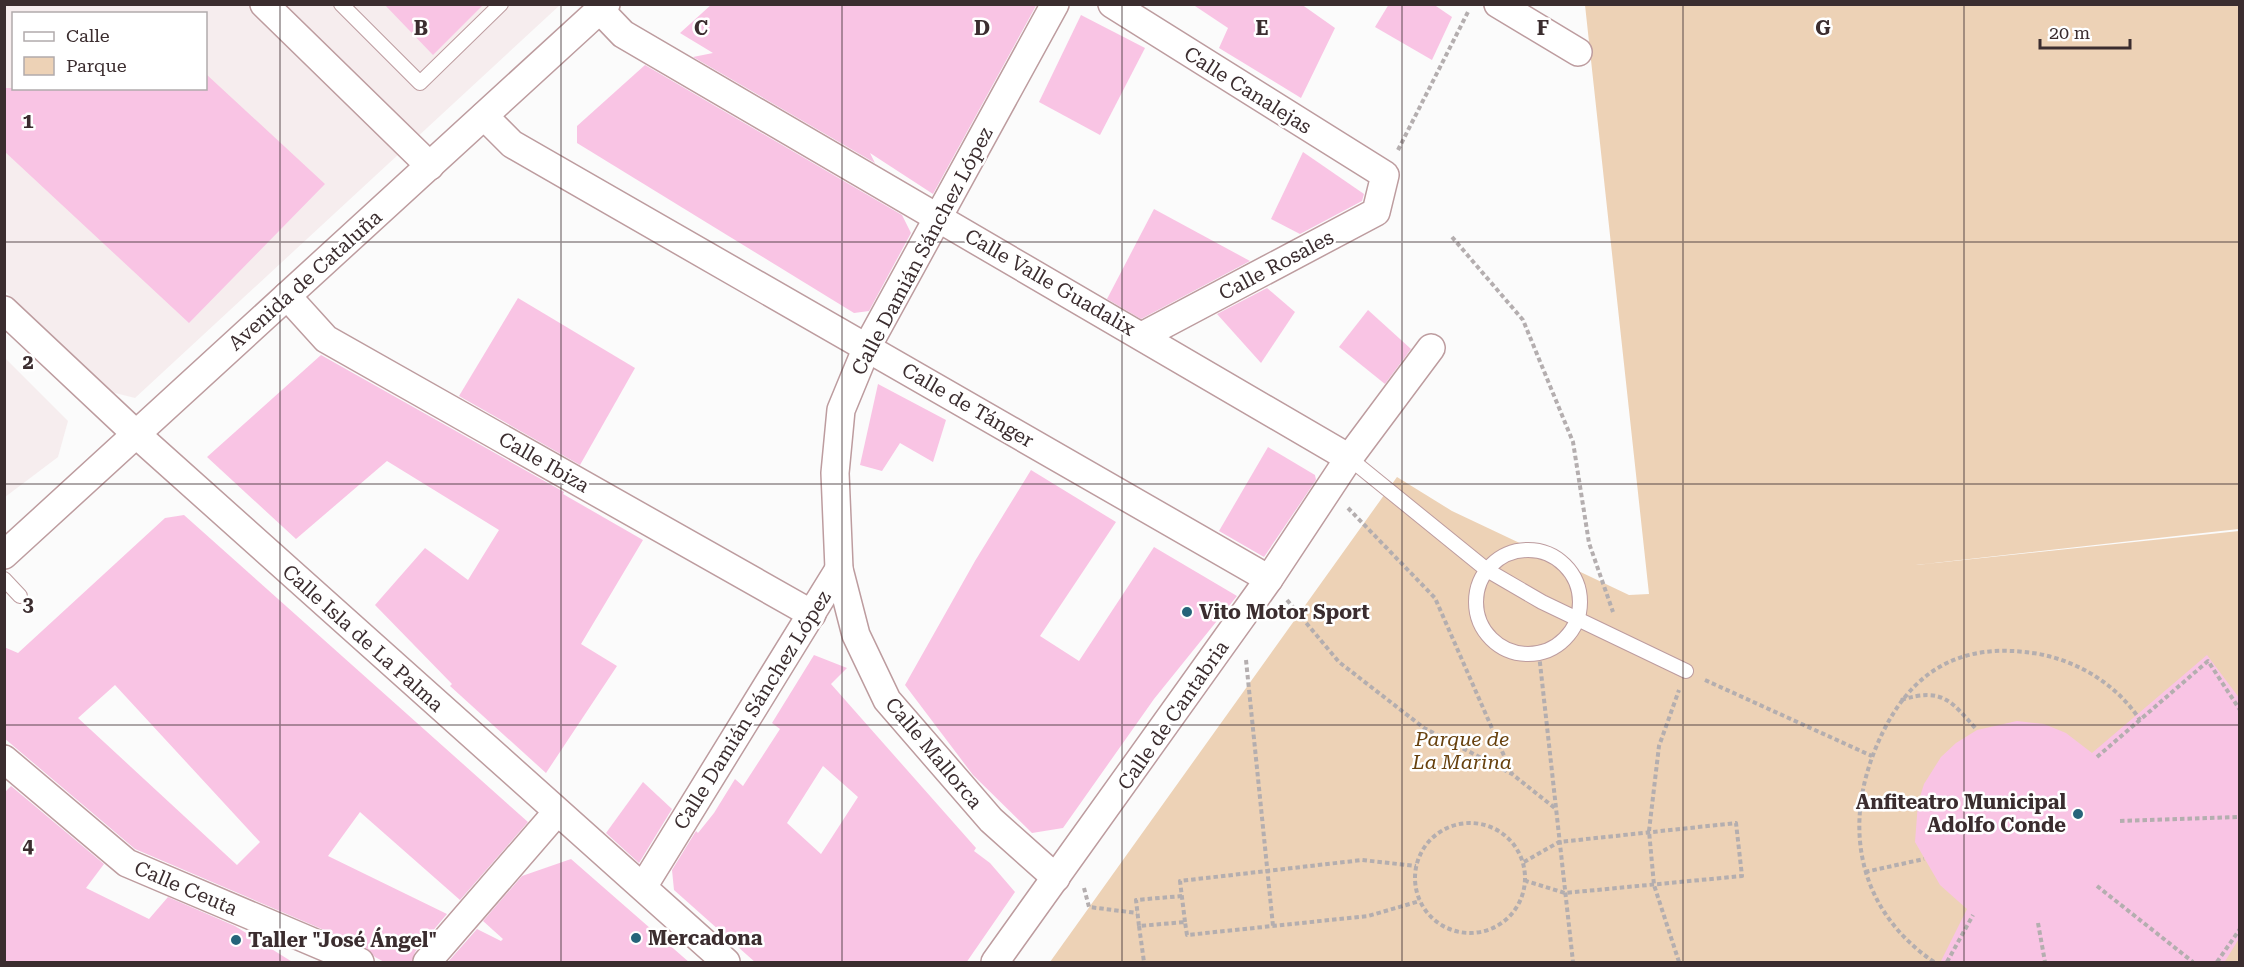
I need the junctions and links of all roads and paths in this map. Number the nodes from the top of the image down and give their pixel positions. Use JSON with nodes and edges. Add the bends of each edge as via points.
{"nodes":[{"id":1,"x":341,"y":4,"type":"edge"},
{"id":2,"x":501,"y":4,"type":"edge"},
{"id":3,"x":1055,"y":4,"type":"edge"},
{"id":4,"x":1112,"y":4,"type":"edge"},
{"id":5,"x":1472,"y":4,"type":"edge"},
{"id":6,"x":1498,"y":4,"type":"edge"},
{"id":7,"x":269,"y":6,"type":"edge"},
{"id":8,"x":603,"y":7,"type":"edge"},
{"id":9,"x":1578,"y":52,"type":"dead end"},
{"id":10,"x":484,"y":116,"type":"junction"},
{"id":11,"x":430,"y":166,"type":"junction"},
{"id":12,"x":1385,"y":175,"type":"junction"},
{"id":13,"x":939,"y":217,"type":"junction"},
{"id":14,"x":1452,"y":237,"type":"dead end"},
{"id":15,"x":287,"y":296,"type":"junction"},
{"id":16,"x":4,"y":310,"type":"edge"},
{"id":17,"x":1142,"y":336,"type":"junction"},
{"id":18,"x":867,"y":347,"type":"junction"},
{"id":19,"x":1431,"y":348,"type":"dead end"},
{"id":20,"x":136,"y":434,"type":"junction"},
{"id":21,"x":1349,"y":458,"type":"junction"},
{"id":22,"x":1329,"y":488,"type":"junction"},
{"id":23,"x":4,"y":555,"type":"edge"},
{"id":24,"x":839,"y":569,"type":"junction"},
{"id":25,"x":1487,"y":570,"type":"junction"},
{"id":26,"x":4,"y":579,"type":"edge"},
{"id":27,"x":1269,"y":579,"type":"junction"},
{"id":28,"x":20,"y":596,"type":"dead end"},
{"id":29,"x":812,"y":614,"type":"junction"},
{"id":30,"x":1242,"y":617,"type":"junction"},
{"id":31,"x":1578,"y":619,"type":"junction"},
{"id":32,"x":1623,"y":641,"type":"junction"},
{"id":33,"x":1539,"y":654,"type":"junction"},
{"id":34,"x":1686,"y":671,"type":"junction"},
{"id":35,"x":1900,"y":700,"type":"junction"},
{"id":36,"x":2240,"y":710,"type":"edge"},
{"id":37,"x":2140,"y":720,"type":"junction"},
{"id":38,"x":1977,"y":730,"type":"dead end"},
{"id":39,"x":1872,"y":756,"type":"junction"},
{"id":40,"x":2097,"y":757,"type":"dead end"},
{"id":41,"x":4,"y":759,"type":"edge"},
{"id":42,"x":1512,"y":774,"type":"junction"},
{"id":43,"x":1556,"y":809,"type":"junction"},
{"id":44,"x":557,"y":812,"type":"junction"},
{"id":45,"x":2240,"y":816,"type":"edge"},
{"id":46,"x":2120,"y":821,"type":"dead end"},
{"id":47,"x":1649,"y":831,"type":"junction"},
{"id":48,"x":1559,"y":842,"type":"junction"},
{"id":49,"x":1074,"y":855,"type":"junction"},
{"id":50,"x":1924,"y":859,"type":"dead end"},
{"id":51,"x":1524,"y":862,"type":"junction"},
{"id":52,"x":1416,"y":866,"type":"junction"},
{"id":53,"x":1267,"y":870,"type":"junction"},
{"id":54,"x":1865,"y":872,"type":"junction"},
{"id":55,"x":1056,"y":878,"type":"junction"},
{"id":56,"x":1526,"y":880,"type":"junction"},
{"id":57,"x":1654,"y":885,"type":"junction"},
{"id":58,"x":2097,"y":886,"type":"dead end"},
{"id":59,"x":643,"y":887,"type":"junction"},
{"id":60,"x":1565,"y":893,"type":"junction"},
{"id":61,"x":1182,"y":896,"type":"junction"},
{"id":62,"x":1420,"y":901,"type":"junction"},
{"id":63,"x":1137,"y":913,"type":"junction"},
{"id":64,"x":1973,"y":915,"type":"dead end"},
{"id":65,"x":1185,"y":922,"type":"junction"},
{"id":66,"x":2038,"y":923,"type":"dead end"},
{"id":67,"x":1139,"y":926,"type":"junction"},
{"id":68,"x":1273,"y":926,"type":"junction"},
{"id":69,"x":2240,"y":929,"type":"edge"},
{"id":70,"x":360,"y":963,"type":"edge"},
{"id":71,"x":427,"y":963,"type":"edge"},
{"id":72,"x":726,"y":963,"type":"edge"},
{"id":73,"x":995,"y":963,"type":"edge"},
{"id":74,"x":1144,"y":963,"type":"edge"},
{"id":75,"x":1572,"y":963,"type":"edge"},
{"id":76,"x":1678,"y":963,"type":"edge"},
{"id":77,"x":1934,"y":963,"type":"edge"},
{"id":78,"x":1947,"y":963,"type":"edge"},
{"id":79,"x":2045,"y":963,"type":"edge"},
{"id":80,"x":2193,"y":963,"type":"edge"},
{"id":81,"x":2217,"y":963,"type":"edge"}],
"edges":[{"from":1,"to":2,"type":"lane","via":[[420,83]]},
{"from":3,"to":13,"type":"street","name":"Calle Damián Sánchez López"},
{"from":4,"to":12,"type":"street","name":"Calle Canalejas"},
{"from":5,"to":12,"type":"path"},
{"from":6,"to":9,"type":"street"},
{"from":7,"to":11,"type":"street"},
{"from":8,"to":10,"type":"street","name":"Avenida de Cataluña"},
{"from":8,"to":13,"type":"street","name":"Calle Valle Guadalix","via":[[623,34]]},
{"from":10,"to":11,"type":"street","name":"Avenida de Cataluña"},
{"from":10,"to":18,"type":"street","name":"Calle de Tánger","via":[[512,144]]},
{"from":11,"to":15,"type":"street","name":"Avenida de Cataluña"},
{"from":12,"to":17,"type":"street","name":"Calle Rosales","via":[[1376,212]]},
{"from":13,"to":17,"type":"street","name":"Calle Valle Guadalix"},
{"from":13,"to":18,"type":"street","name":"Calle Damián Sánchez López"},
{"from":14,"to":32,"type":"path","via":[[1523,320],[1573,442],[1589,543]]},
{"from":15,"to":20,"type":"street","name":"Avenida de Cataluña"},
{"from":15,"to":29,"type":"street","name":"Calle Ibiza","via":[[326,339]]},
{"from":16,"to":20,"type":"street","name":"Calle Isla de La Palma"},
{"from":17,"to":21,"type":"street","name":"Calle Valle Guadalix"},
{"from":18,"to":24,"type":"street","name":"Calle Damián Sánchez López","via":[[841,410],[835,473]]},
{"from":18,"to":27,"type":"street","name":"Calle de Tánger"},
{"from":19,"to":21,"type":"street","name":"Calle de Cantabria"},
{"from":20,"to":23,"type":"street","name":"Avenida de Cataluña"},
{"from":20,"to":44,"type":"street","name":"Calle Isla de La Palma"},
{"from":21,"to":22,"type":"street","name":"Calle de Cantabria"},
{"from":21,"to":25,"type":"lane"},
{"from":22,"to":27,"type":"street","name":"Calle de Cantabria"},
{"from":22,"to":42,"type":"path","via":[[1435,598]]},
{"from":24,"to":29,"type":"street","name":"Calle Damián Sánchez López"},
{"from":24,"to":55,"type":"street","name":"Calle Mallorca","via":[[856,635],[887,700],[991,820]]},
{"from":25,"to":31,"type":"lane"},
{"from":25,"to":31,"type":"lane","via":[[1514,551],[1530,549],[1553,556],[1572,572],[1579,587]]},
{"from":25,"to":33,"type":"lane","via":[[1478,585],[1479,621],[1503,649]]},
{"from":26,"to":28,"type":"lane"},
{"from":27,"to":30,"type":"street","name":"Calle de Cantabria"},
{"from":27,"to":42,"type":"path","via":[[1339,662],[1424,728]]},
{"from":29,"to":59,"type":"street","name":"Calle Damián Sánchez López"},
{"from":30,"to":49,"type":"street","name":"Calle de Cantabria"},
{"from":30,"to":53,"type":"path"},
{"from":31,"to":32,"type":"lane"},
{"from":31,"to":33,"type":"lane","via":[[1563,642]]},
{"from":32,"to":34,"type":"lane"},
{"from":33,"to":43,"type":"path"},
{"from":34,"to":39,"type":"path"},
{"from":34,"to":47,"type":"path","via":[[1659,746]]},
{"from":35,"to":37,"type":"path","via":[[1928,672],[1950,662],[1986,652],[2022,651],[2086,669],[2112,689]]},
{"from":35,"to":38,"type":"path","via":[[1935,694],[1951,701]]},
{"from":35,"to":39,"type":"path"},
{"from":36,"to":37,"type":"path","via":[[2208,661]]},
{"from":37,"to":40,"type":"path"},
{"from":39,"to":54,"type":"path","via":[[1859,809],[1860,852]]},
{"from":41,"to":70,"type":"street","name":"Calle Ceuta","via":[[127,863]]},
{"from":42,"to":43,"type":"path"},
{"from":43,"to":48,"type":"path"},
{"from":44,"to":59,"type":"street","name":"Calle Isla de La Palma"},
{"from":44,"to":71,"type":"street"},
{"from":45,"to":46,"type":"path"},
{"from":47,"to":48,"type":"path"},
{"from":47,"to":57,"type":"path"},
{"from":47,"to":57,"type":"path","via":[[1736,823],[1742,876]]},
{"from":48,"to":51,"type":"path"},
{"from":48,"to":60,"type":"path"},
{"from":49,"to":55,"type":"street","name":"Calle de Cantabria"},
{"from":49,"to":63,"type":"path","via":[[1089,907]]},
{"from":50,"to":54,"type":"path"},
{"from":51,"to":52,"type":"path","via":[[1516,845],[1503,832],[1487,824],[1468,822],[1450,825],[1434,835]]},
{"from":51,"to":56,"type":"path"},
{"from":52,"to":53,"type":"path","via":[[1362,860]]},
{"from":52,"to":62,"type":"path","via":[[1415,884]]},
{"from":53,"to":61,"type":"path","via":[[1180,881]]},
{"from":53,"to":68,"type":"path"},
{"from":54,"to":77,"type":"path","via":[[1892,924],[1913,948]]},
{"from":55,"to":73,"type":"street","name":"Calle de Cantabria"},
{"from":56,"to":60,"type":"path"},
{"from":56,"to":62,"type":"path","via":[[1513,914],[1481,933],[1445,927]]},
{"from":57,"to":60,"type":"path"},
{"from":57,"to":76,"type":"path"},
{"from":58,"to":80,"type":"path"},
{"from":59,"to":72,"type":"street","name":"Calle Isla de La Palma"},
{"from":60,"to":75,"type":"path"},
{"from":61,"to":63,"type":"path","via":[[1136,900]]},
{"from":61,"to":65,"type":"path"},
{"from":62,"to":68,"type":"path","via":[[1368,916]]},
{"from":63,"to":67,"type":"path"},
{"from":64,"to":78,"type":"path"},
{"from":65,"to":67,"type":"path"},
{"from":65,"to":68,"type":"path","via":[[1187,935]]},
{"from":66,"to":79,"type":"path"},
{"from":67,"to":74,"type":"path"},
{"from":69,"to":81,"type":"path"}]}
